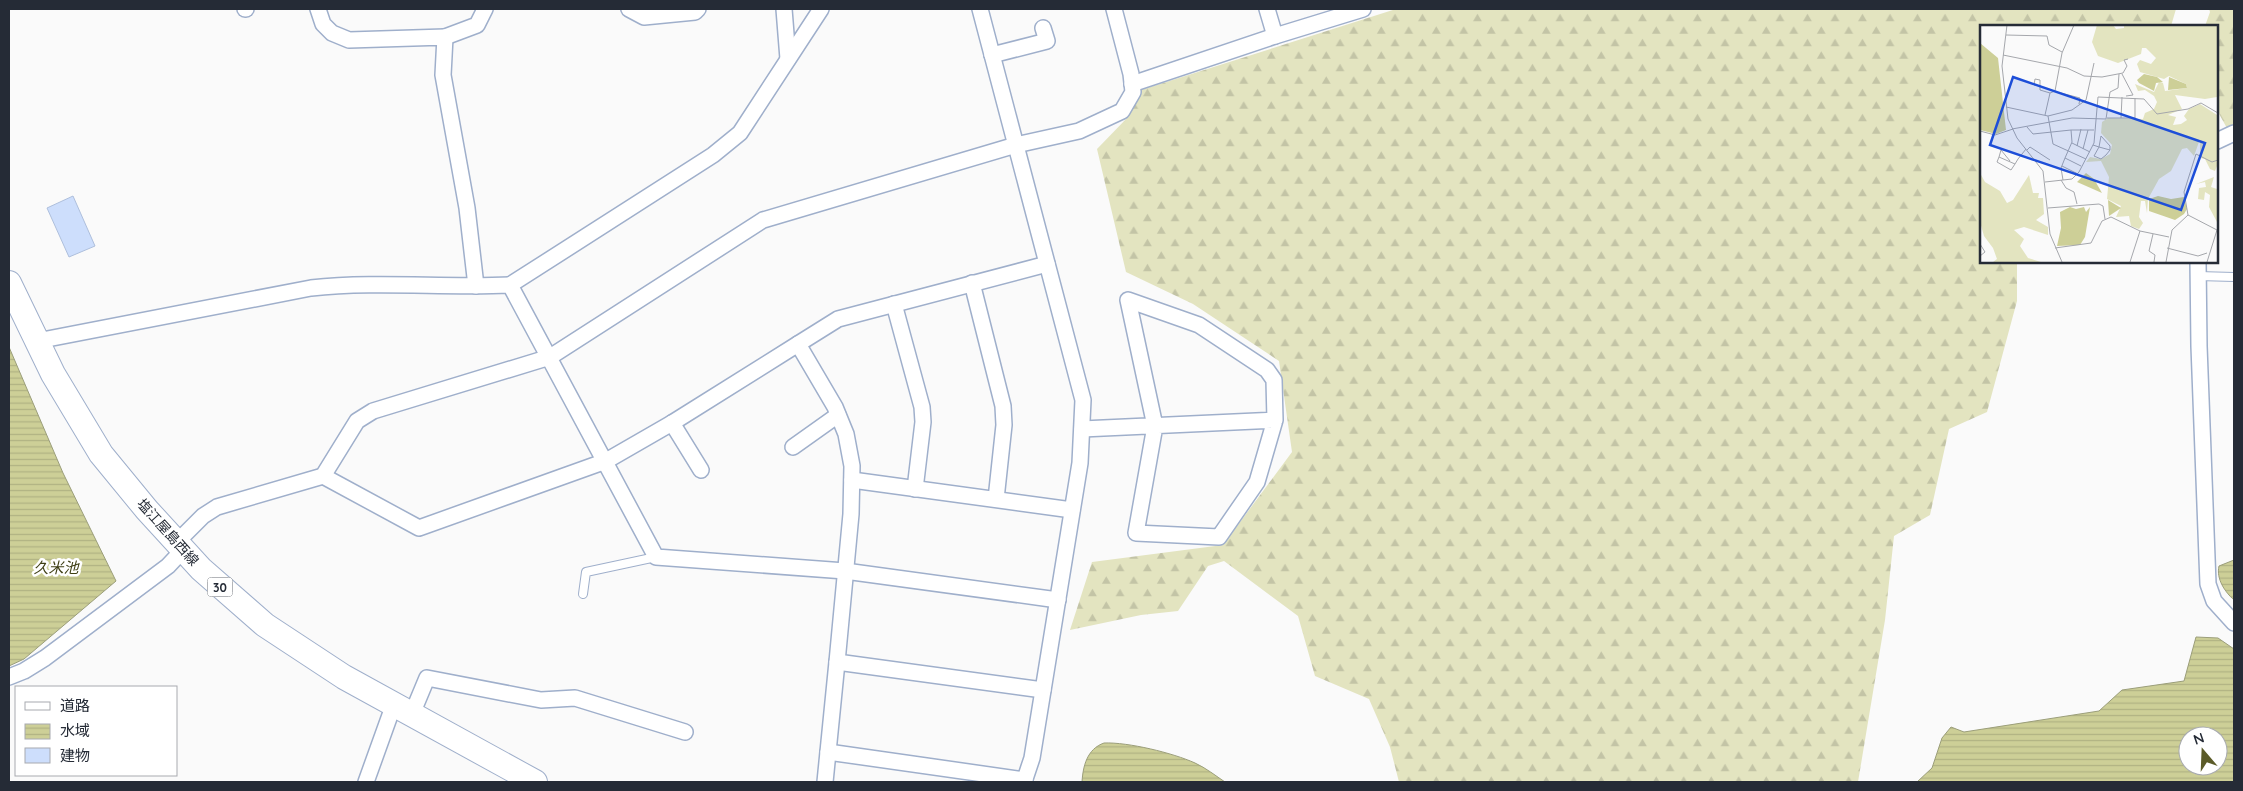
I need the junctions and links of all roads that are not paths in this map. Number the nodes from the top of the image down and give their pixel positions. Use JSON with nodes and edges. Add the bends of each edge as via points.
{"nodes":[{"id":1,"x":318,"y":9,"type":"edge"},
{"id":2,"x":485,"y":9,"type":"edge"},
{"id":3,"x":629,"y":9,"type":"edge"},
{"id":4,"x":698,"y":9,"type":"edge"},
{"id":5,"x":784,"y":9,"type":"edge"},
{"id":6,"x":820,"y":9,"type":"edge"},
{"id":7,"x":980,"y":9,"type":"edge"},
{"id":8,"x":1114,"y":9,"type":"edge"},
{"id":9,"x":1266,"y":9,"type":"edge"},
{"id":10,"x":1363,"y":9,"type":"edge"},
{"id":11,"x":1043,"y":28,"type":"dead end"},
{"id":12,"x":445,"y":36,"type":"junction"},
{"id":13,"x":1275,"y":36,"type":"junction"},
{"id":14,"x":992,"y":55,"type":"junction"},
{"id":15,"x":788,"y":59,"type":"junction"},
{"id":16,"x":1132,"y":84,"type":"junction"},
{"id":17,"x":2234,"y":134,"type":"edge"},
{"id":18,"x":2218,"y":141,"type":"edge"},
{"id":19,"x":1016,"y":145,"type":"junction"},
{"id":20,"x":1047,"y":264,"type":"junction"},
{"id":21,"x":2198,"y":269,"type":"edge"},
{"id":22,"x":2234,"y":277,"type":"edge"},
{"id":23,"x":9,"y":283,"type":"edge"},
{"id":24,"x":972,"y":284,"type":"junction"},
{"id":25,"x":510,"y":285,"type":"junction"},
{"id":26,"x":476,"y":286,"type":"junction"},
{"id":27,"x":894,"y":304,"type":"junction"},
{"id":28,"x":37,"y":341,"type":"junction"},
{"id":29,"x":798,"y":344,"type":"junction"},
{"id":30,"x":550,"y":357,"type":"junction"},
{"id":31,"x":838,"y":415,"type":"junction"},
{"id":32,"x":1275,"y":420,"type":"junction"},
{"id":33,"x":672,"y":423,"type":"junction"},
{"id":34,"x":1156,"y":426,"type":"junction"},
{"id":35,"x":1082,"y":429,"type":"junction"},
{"id":36,"x":793,"y":447,"type":"dead end"},
{"id":37,"x":606,"y":462,"type":"junction"},
{"id":38,"x":701,"y":470,"type":"dead end"},
{"id":39,"x":323,"y":476,"type":"junction"},
{"id":40,"x":852,"y":480,"type":"junction"},
{"id":41,"x":915,"y":488,"type":"junction"},
{"id":42,"x":996,"y":499,"type":"junction"},
{"id":43,"x":1072,"y":510,"type":"junction"},
{"id":44,"x":179,"y":547,"type":"junction"},
{"id":45,"x":656,"y":557,"type":"junction"},
{"id":46,"x":845,"y":571,"type":"junction"},
{"id":47,"x":583,"y":594,"type":"dead end"},
{"id":48,"x":1058,"y":600,"type":"junction"},
{"id":49,"x":2234,"y":624,"type":"edge"},
{"id":50,"x":837,"y":662,"type":"junction"},
{"id":51,"x":9,"y":678,"type":"edge"},
{"id":52,"x":1043,"y":690,"type":"junction"},
{"id":53,"x":403,"y":709,"type":"junction"},
{"id":54,"x":685,"y":732,"type":"dead end"},
{"id":55,"x":828,"y":752,"type":"junction"},
{"id":56,"x":1024,"y":781,"type":"edge"},
{"id":57,"x":366,"y":782,"type":"edge"},
{"id":58,"x":535,"y":782,"type":"edge"},
{"id":59,"x":825,"y":782,"type":"edge"}],
"edges":[{"from":1,"to":12,"type":"street","via":[[323,24],[332,33],[348,40]]},
{"from":2,"to":12,"type":"street","via":[[476,25]]},
{"from":3,"to":4,"type":"street","via":[[644,17],[695,12]]},
{"from":5,"to":15,"type":"street"},
{"from":6,"to":15,"type":"street"},
{"from":7,"to":14,"type":"street"},
{"from":8,"to":16,"type":"street"},
{"from":9,"to":13,"type":"street"},
{"from":10,"to":13,"type":"street"},
{"from":11,"to":14,"type":"street","via":[[1047,41]]},
{"from":12,"to":26,"type":"street","via":[[443,75],[467,208]]},
{"from":13,"to":16,"type":"street"},
{"from":14,"to":19,"type":"street"},
{"from":15,"to":25,"type":"street","via":[[740,133],[713,155]]},
{"from":16,"to":19,"type":"street","via":[[1133,92],[1122,111],[1079,131]]},
{"from":17,"to":18,"type":"street"},
{"from":19,"to":20,"type":"street"},
{"from":19,"to":30,"type":"street","via":[[763,220]]},
{"from":20,"to":24,"type":"street"},
{"from":20,"to":35,"type":"street","via":[[1083,400]]},
{"from":21,"to":22,"type":"lane"},
{"from":21,"to":49,"type":"street","via":[[2208,584],[2214,600]]},
{"from":23,"to":28,"type":"main road","name":"塩江屋島西線","number":"30"},
{"from":24,"to":27,"type":"street"},
{"from":24,"to":42,"type":"street","via":[[1003,406]]},
{"from":25,"to":26,"type":"street"},
{"from":25,"to":30,"type":"street"},
{"from":26,"to":28,"type":"street","via":[[352,283],[311,288]]},
{"from":27,"to":29,"type":"street","via":[[838,319]]},
{"from":27,"to":41,"type":"street","via":[[922,407]]},
{"from":28,"to":44,"type":"main road","name":"塩江屋島西線","number":"30","via":[[58,383],[102,454]]},
{"from":29,"to":31,"type":"street"},
{"from":29,"to":33,"type":"street"},
{"from":30,"to":37,"type":"street"},
{"from":30,"to":39,"type":"street","via":[[373,411],[357,420]]},
{"from":31,"to":36,"type":"street"},
{"from":31,"to":40,"type":"street","via":[[846,434]]},
{"from":32,"to":34,"type":"street"},
{"from":32,"to":34,"type":"street","via":[[1257,482],[1219,537],[1136,533]]},
{"from":32,"to":34,"type":"street","via":[[1274,380],[1267,370],[1199,325],[1128,300]]},
{"from":33,"to":37,"type":"street"},
{"from":33,"to":38,"type":"street"},
{"from":34,"to":35,"type":"street"},
{"from":35,"to":43,"type":"street"},
{"from":37,"to":39,"type":"street","via":[[419,528]]},
{"from":37,"to":45,"type":"street"},
{"from":39,"to":44,"type":"street","via":[[217,507],[203,516]]},
{"from":40,"to":41,"type":"street"},
{"from":40,"to":46,"type":"street"},
{"from":41,"to":42,"type":"street"},
{"from":42,"to":43,"type":"street"},
{"from":43,"to":48,"type":"street"},
{"from":44,"to":51,"type":"street","via":[[168,566],[45,658]]},
{"from":44,"to":53,"type":"main road","name":"塩江屋島西線","number":"30","via":[[264,625],[344,677]]},
{"from":45,"to":46,"type":"street"},
{"from":45,"to":47,"type":"lane","via":[[586,572]]},
{"from":46,"to":48,"type":"street"},
{"from":46,"to":50,"type":"street"},
{"from":48,"to":52,"type":"street"},
{"from":50,"to":52,"type":"street"},
{"from":50,"to":55,"type":"street"},
{"from":52,"to":56,"type":"street","via":[[1032,758]]},
{"from":53,"to":54,"type":"street","via":[[427,678],[541,700],[575,698]]},
{"from":53,"to":57,"type":"street"},
{"from":53,"to":58,"type":"main road","name":"塩江屋島西線","number":"30"},
{"from":55,"to":56,"type":"street"},
{"from":55,"to":59,"type":"street"}]}
